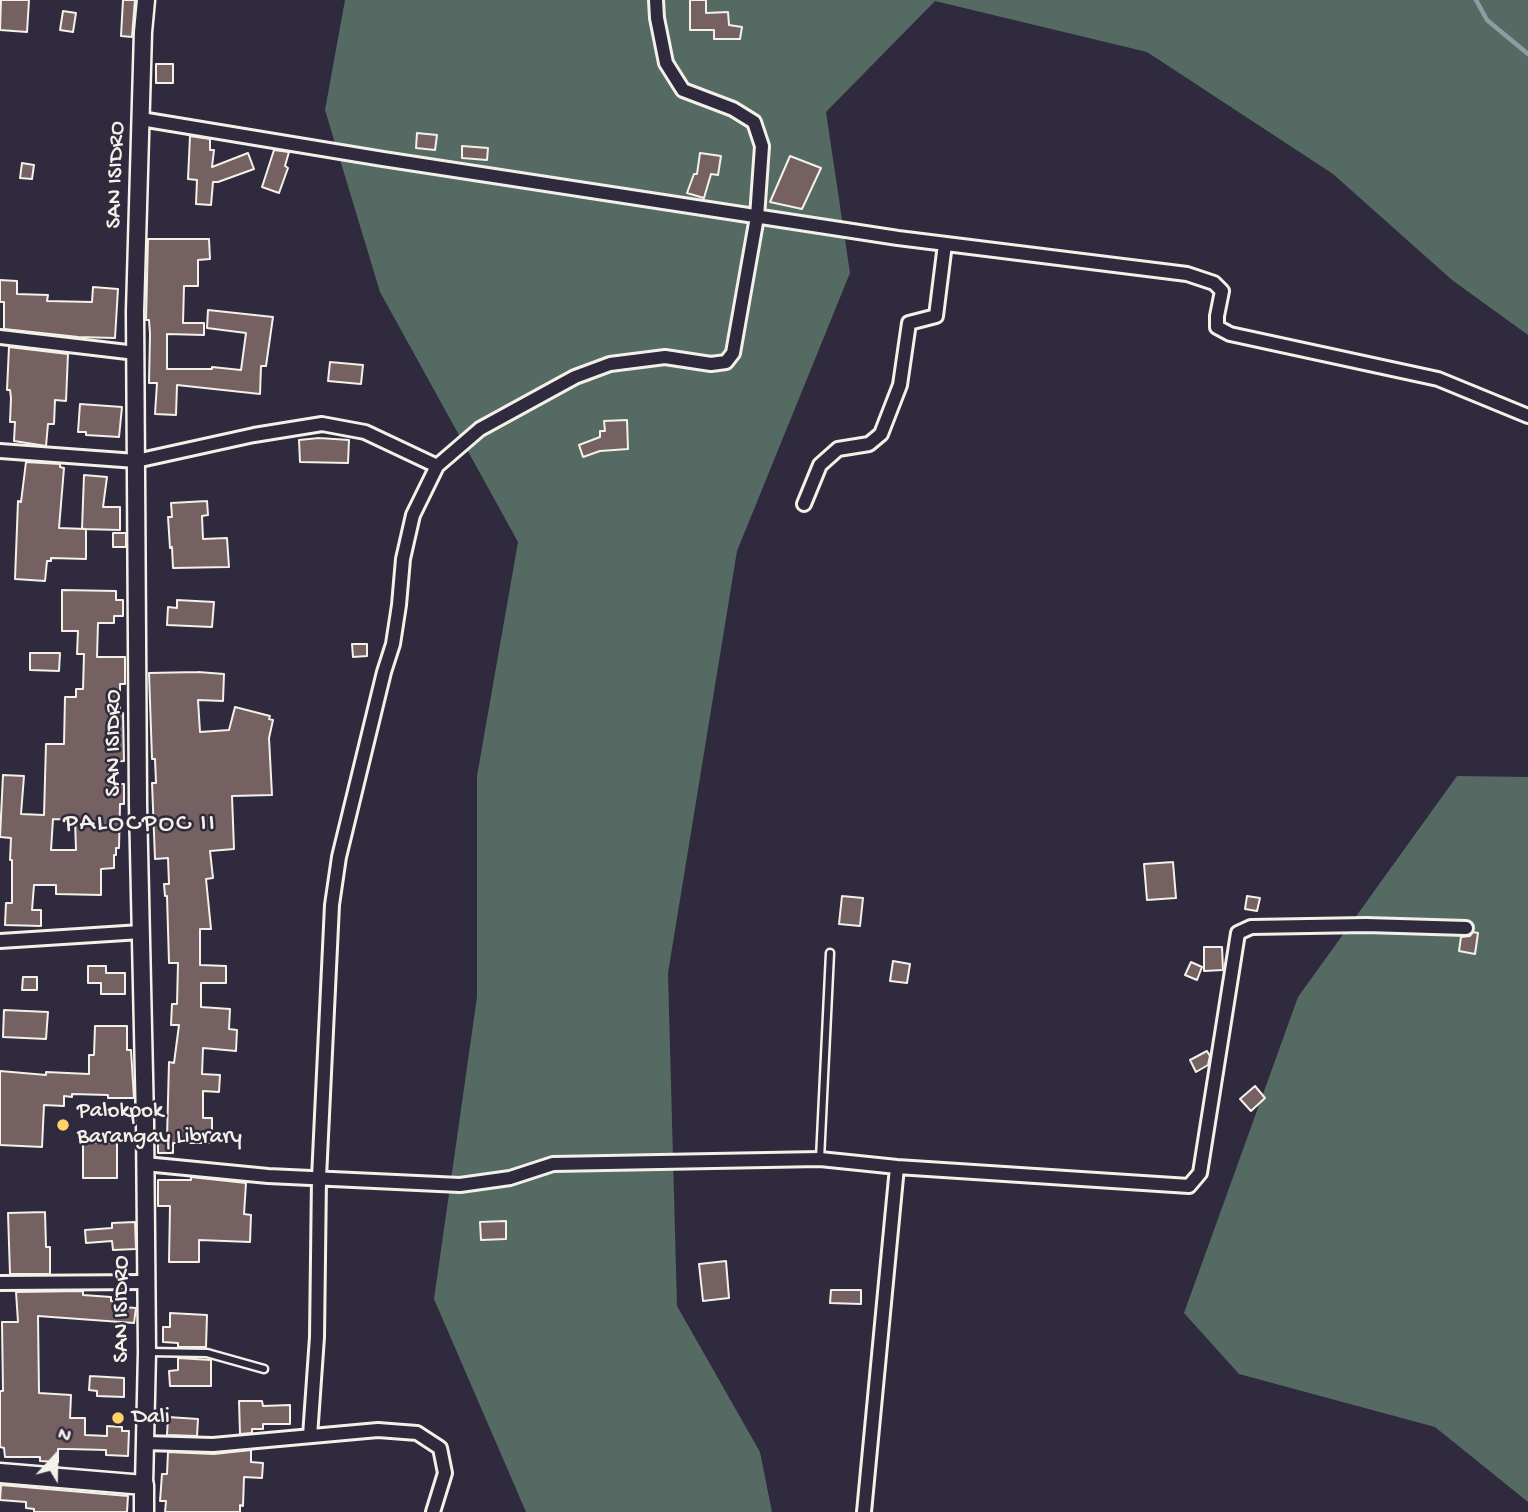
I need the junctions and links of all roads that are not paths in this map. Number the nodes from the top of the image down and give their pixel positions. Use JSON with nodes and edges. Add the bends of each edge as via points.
{"nodes":[{"id":1,"x":146,"y":0,"type":"edge"},
{"id":2,"x":656,"y":0,"type":"edge"},
{"id":3,"x":141,"y":119,"type":"junction"},
{"id":4,"x":757,"y":217,"type":"junction"},
{"id":5,"x":945,"y":244,"type":"junction"},
{"id":6,"x":0,"y":337,"type":"edge"},
{"id":7,"x":136,"y":353,"type":"junction"},
{"id":8,"x":1528,"y":416,"type":"edge"},
{"id":9,"x":0,"y":451,"type":"edge"},
{"id":10,"x":136,"y":461,"type":"junction"},
{"id":11,"x":437,"y":466,"type":"junction"},
{"id":12,"x":804,"y":505,"type":"dead end"},
{"id":13,"x":1466,"y":928,"type":"dead end"},
{"id":14,"x":141,"y":932,"type":"junction"},
{"id":15,"x":0,"y":941,"type":"edge"},
{"id":16,"x":830,"y":953,"type":"dead end"},
{"id":17,"x":820,"y":1159,"type":"junction"},
{"id":18,"x":145,"y":1164,"type":"junction"},
{"id":19,"x":897,"y":1167,"type":"junction"},
{"id":20,"x":319,"y":1178,"type":"junction"},
{"id":21,"x":146,"y":1282,"type":"junction"},
{"id":22,"x":0,"y":1283,"type":"edge"},
{"id":23,"x":147,"y":1352,"type":"junction"},
{"id":24,"x":264,"y":1369,"type":"dead end"},
{"id":25,"x":310,"y":1436,"type":"junction"},
{"id":26,"x":145,"y":1443,"type":"junction"},
{"id":27,"x":0,"y":1473,"type":"edge"},
{"id":28,"x":145,"y":1485,"type":"junction"},
{"id":29,"x":144,"y":1512,"type":"edge"},
{"id":30,"x":433,"y":1512,"type":"edge"},
{"id":31,"x":863,"y":1512,"type":"edge"}],
"edges":[{"from":1,"to":3,"type":"street","name":"SAN ISIDRO"},
{"from":2,"to":4,"type":"street","via":[[666,63],[683,90],[754,122],[762,145]]},
{"from":3,"to":4,"type":"street"},
{"from":3,"to":7,"type":"street","name":"SAN ISIDRO"},
{"from":4,"to":5,"type":"street"},
{"from":4,"to":11,"type":"street","via":[[733,353],[726,362],[666,357],[610,364],[575,377],[481,429]]},
{"from":5,"to":8,"type":"street","via":[[1187,274],[1214,283],[1222,291],[1217,327],[1230,334],[1438,379]]},
{"from":5,"to":12,"type":"street","via":[[936,316],[909,323],[901,386],[881,434],[869,444],[838,449],[820,465]]},
{"from":6,"to":7,"type":"street"},
{"from":7,"to":10,"type":"street","name":"SAN ISIDRO"},
{"from":9,"to":10,"type":"street"},
{"from":10,"to":11,"type":"street","via":[[322,424],[365,432]]},
{"from":10,"to":14,"type":"street","name":"SAN ISIDRO"},
{"from":11,"to":20,"type":"street","via":[[413,515],[393,644],[339,857],[332,905]]},
{"from":13,"to":19,"type":"street","via":[[1251,927],[1238,933],[1200,1173],[1189,1186]]},
{"from":14,"to":15,"type":"street"},
{"from":14,"to":18,"type":"street","name":"SAN ISIDRO"},
{"from":16,"to":17,"type":"lane"},
{"from":17,"to":19,"type":"street"},
{"from":17,"to":20,"type":"street","via":[[553,1164],[510,1178],[460,1185]]},
{"from":18,"to":20,"type":"street"},
{"from":18,"to":21,"type":"street","name":"SAN ISIDRO"},
{"from":19,"to":31,"type":"street"},
{"from":20,"to":25,"type":"street","via":[[317,1337]]},
{"from":21,"to":22,"type":"street"},
{"from":21,"to":23,"type":"street","name":"SAN ISIDRO"},
{"from":23,"to":24,"type":"lane","via":[[207,1353]]},
{"from":23,"to":26,"type":"street","name":"SAN ISIDRO"},
{"from":25,"to":26,"type":"street","via":[[213,1445]]},
{"from":25,"to":30,"type":"street","via":[[379,1430],[417,1433],[440,1448],[445,1472]]},
{"from":26,"to":28,"type":"street","name":"SAN ISIDRO"},
{"from":27,"to":28,"type":"main road"},
{"from":28,"to":29,"type":"main road"}]}
